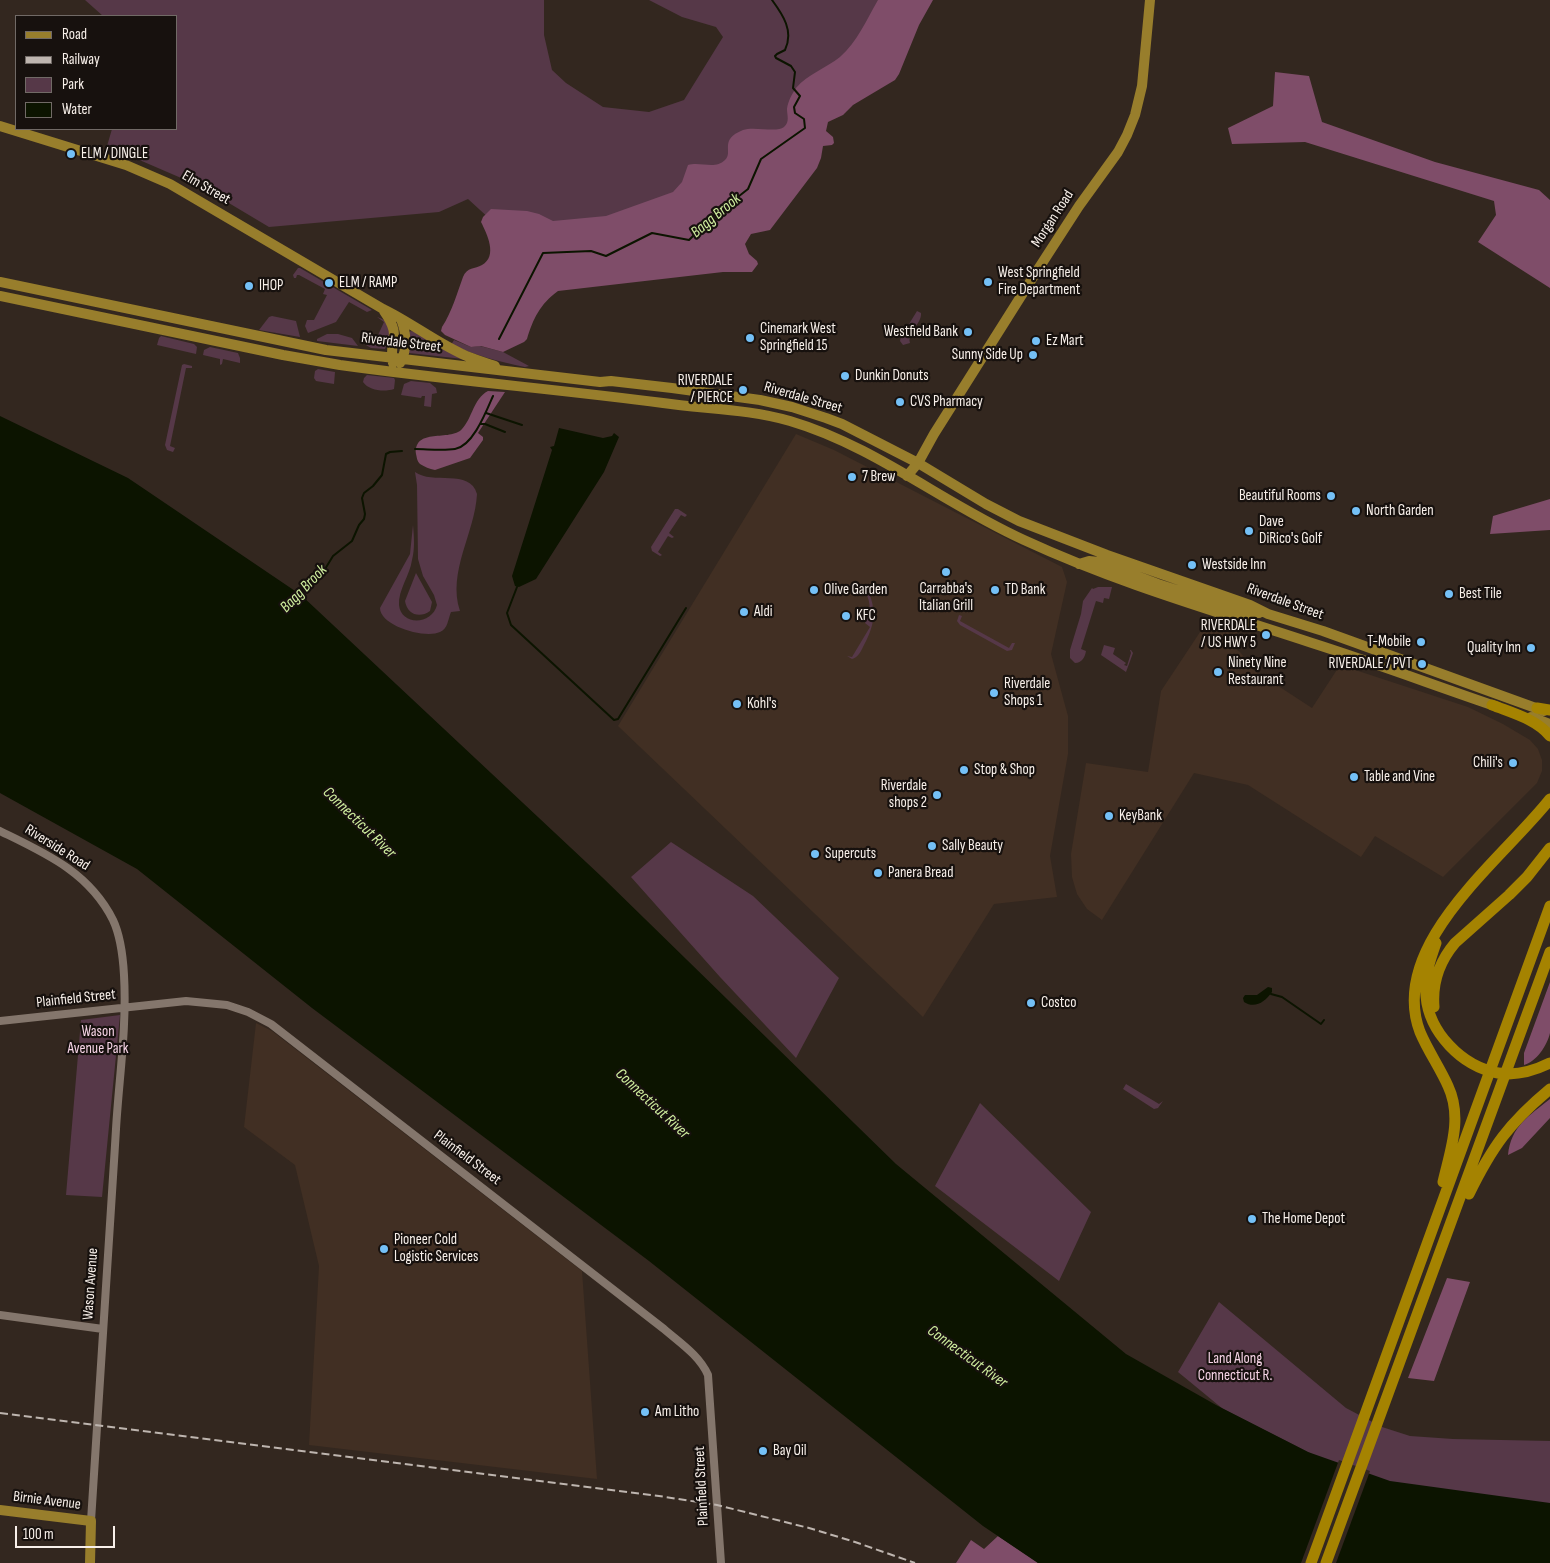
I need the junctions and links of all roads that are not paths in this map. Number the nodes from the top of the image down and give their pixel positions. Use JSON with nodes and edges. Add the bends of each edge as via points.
{"nodes":[{"id":1,"x":1150,"y":0,"type":"edge"},
{"id":2,"x":0,"y":126,"type":"edge"},
{"id":3,"x":0,"y":282,"type":"edge"},
{"id":4,"x":0,"y":296,"type":"edge"},
{"id":5,"x":383,"y":310,"type":"junction"},
{"id":6,"x":401,"y":318,"type":"junction"},
{"id":7,"x":392,"y":358,"type":"junction"},
{"id":8,"x":403,"y":358,"type":"junction"},
{"id":9,"x":394,"y":372,"type":"junction"},
{"id":10,"x":515,"y":372,"type":"junction"},
{"id":11,"x":696,"y":392,"type":"junction"},
{"id":12,"x":623,"y":398,"type":"junction"},
{"id":13,"x":918,"y":463,"type":"junction"},
{"id":14,"x":907,"y":476,"type":"junction"},
{"id":15,"x":918,"y":482,"type":"junction"},
{"id":16,"x":1069,"y":541,"type":"junction"},
{"id":17,"x":1079,"y":564,"type":"junction"},
{"id":18,"x":1268,"y":614,"type":"junction"},
{"id":19,"x":1492,"y":705,"type":"junction"},
{"id":20,"x":1537,"y":708,"type":"joint"},
{"id":21,"x":1550,"y":712,"type":"edge"},
{"id":22,"x":1550,"y":724,"type":"edge"},
{"id":23,"x":1550,"y":736,"type":"edge"},
{"id":24,"x":1550,"y":799,"type":"edge"},
{"id":25,"x":0,"y":831,"type":"edge"},
{"id":26,"x":1550,"y":848,"type":"edge"},
{"id":27,"x":1470,"y":889,"type":"junction"},
{"id":28,"x":1550,"y":906,"type":"edge"},
{"id":29,"x":1550,"y":952,"type":"edge"},
{"id":30,"x":126,"y":1007,"type":"junction"},
{"id":31,"x":0,"y":1021,"type":"edge"},
{"id":32,"x":1455,"y":1051,"type":"junction"},
{"id":33,"x":1547,"y":1064,"type":"edge"},
{"id":34,"x":1550,"y":1089,"type":"edge"},
{"id":35,"x":1428,"y":1240,"type":"junction"},
{"id":36,"x":1445,"y":1240,"type":"junction"},
{"id":37,"x":0,"y":1315,"type":"edge"},
{"id":38,"x":103,"y":1329,"type":"junction"},
{"id":39,"x":0,"y":1510,"type":"edge"},
{"id":40,"x":91,"y":1521,"type":"junction"},
{"id":41,"x":90,"y":1563,"type":"edge"},
{"id":42,"x":721,"y":1563,"type":"edge"},
{"id":43,"x":1311,"y":1563,"type":"edge"},
{"id":44,"x":1326,"y":1563,"type":"edge"}],
"edges":[{"from":1,"to":13,"type":"main road","name":"Morgan Road","via":[[1140,95],[1127,136],[1039,268]]},
{"from":2,"to":5,"type":"main road","name":"Elm Street","via":[[110,160],[170,184]]},
{"from":3,"to":7,"type":"main road","name":"Riverdale Street","via":[[326,350]]},
{"from":4,"to":9,"type":"main road","name":"Riverdale Street","via":[[283,355]]},
{"from":5,"to":6,"type":"main road","name":"Elm Street"},
{"from":5,"to":7,"type":"main road","via":[[395,332]]},
{"from":6,"to":8,"type":"main road","via":[[405,330]]},
{"from":6,"to":10,"type":"main road","name":"Elm Street","via":[[463,355]]},
{"from":7,"to":8,"type":"main road","name":"Riverdale Street"},
{"from":7,"to":9,"type":"main road"},
{"from":8,"to":9,"type":"main road"},
{"from":8,"to":10,"type":"main road","name":"Riverdale Street"},
{"from":9,"to":12,"type":"main road","name":"Riverdale Street"},
{"from":10,"to":11,"type":"main road","name":"Riverdale Street"},
{"from":11,"to":12,"type":"main road","via":[[677,394],[621,388],[618,394]]},
{"from":11,"to":13,"type":"main road","name":"Riverdale Street","via":[[766,401],[804,411],[842,424]]},
{"from":12,"to":14,"type":"main road","name":"Riverdale Street","via":[[786,420],[876,456]]},
{"from":13,"to":14,"type":"main road","name":"Morgan Road"},
{"from":13,"to":15,"type":"main road"},
{"from":13,"to":16,"type":"main road","name":"Riverdale Street","via":[[1018,521]]},
{"from":14,"to":15,"type":"main road","name":"Riverdale Street"},
{"from":15,"to":17,"type":"main road","name":"Riverdale Street","via":[[983,520]]},
{"from":16,"to":17,"type":"main road"},
{"from":16,"to":18,"type":"main road","name":"Riverdale Street"},
{"from":17,"to":18,"type":"main road","via":[[1099,562],[1245,612]]},
{"from":17,"to":19,"type":"main road","name":"Riverdale Street","via":[[1199,608],[1316,644]]},
{"from":18,"to":20,"type":"main road","name":"Riverdale Street"},
{"from":19,"to":22,"type":"main road","name":"Riverdale Street"},
{"from":19,"to":23,"type":"highway","via":[[1539,725]]},
{"from":20,"to":21,"type":"highway"},
{"from":24,"to":27,"type":"highway"},
{"from":25,"to":30,"type":"street","name":"Riverside Road","via":[[71,870],[92,888],[113,921],[122,952]]},
{"from":26,"to":32,"type":"highway","via":[[1510,895],[1455,944],[1440,964],[1434,983],[1434,1007],[1441,1030]]},
{"from":27,"to":32,"type":"highway","via":[[1443,927],[1426,978],[1432,1020]]},
{"from":27,"to":35,"type":"highway","via":[[1435,934],[1415,982],[1414,1008],[1418,1026],[1450,1090],[1456,1115],[1452,1145]]},
{"from":28,"to":35,"type":"highway"},
{"from":29,"to":36,"type":"highway"},
{"from":30,"to":31,"type":"street","name":"Plainfield Street"},
{"from":30,"to":38,"type":"street","name":"Wason Avenue"},
{"from":30,"to":42,"type":"street","name":"Plainfield Street","via":[[205,1002],[227,1005],[271,1024],[695,1355],[708,1375]]},
{"from":32,"to":33,"type":"highway","via":[[1473,1064],[1498,1073],[1522,1072]]},
{"from":34,"to":36,"type":"highway","via":[[1521,1114],[1495,1146]]},
{"from":35,"to":43,"type":"highway"},
{"from":36,"to":44,"type":"highway"},
{"from":37,"to":38,"type":"street"},
{"from":38,"to":40,"type":"street","name":"Wason Avenue"},
{"from":39,"to":40,"type":"main road","name":"Birnie Avenue"},
{"from":40,"to":41,"type":"main road","name":"Wason Avenue"}]}
